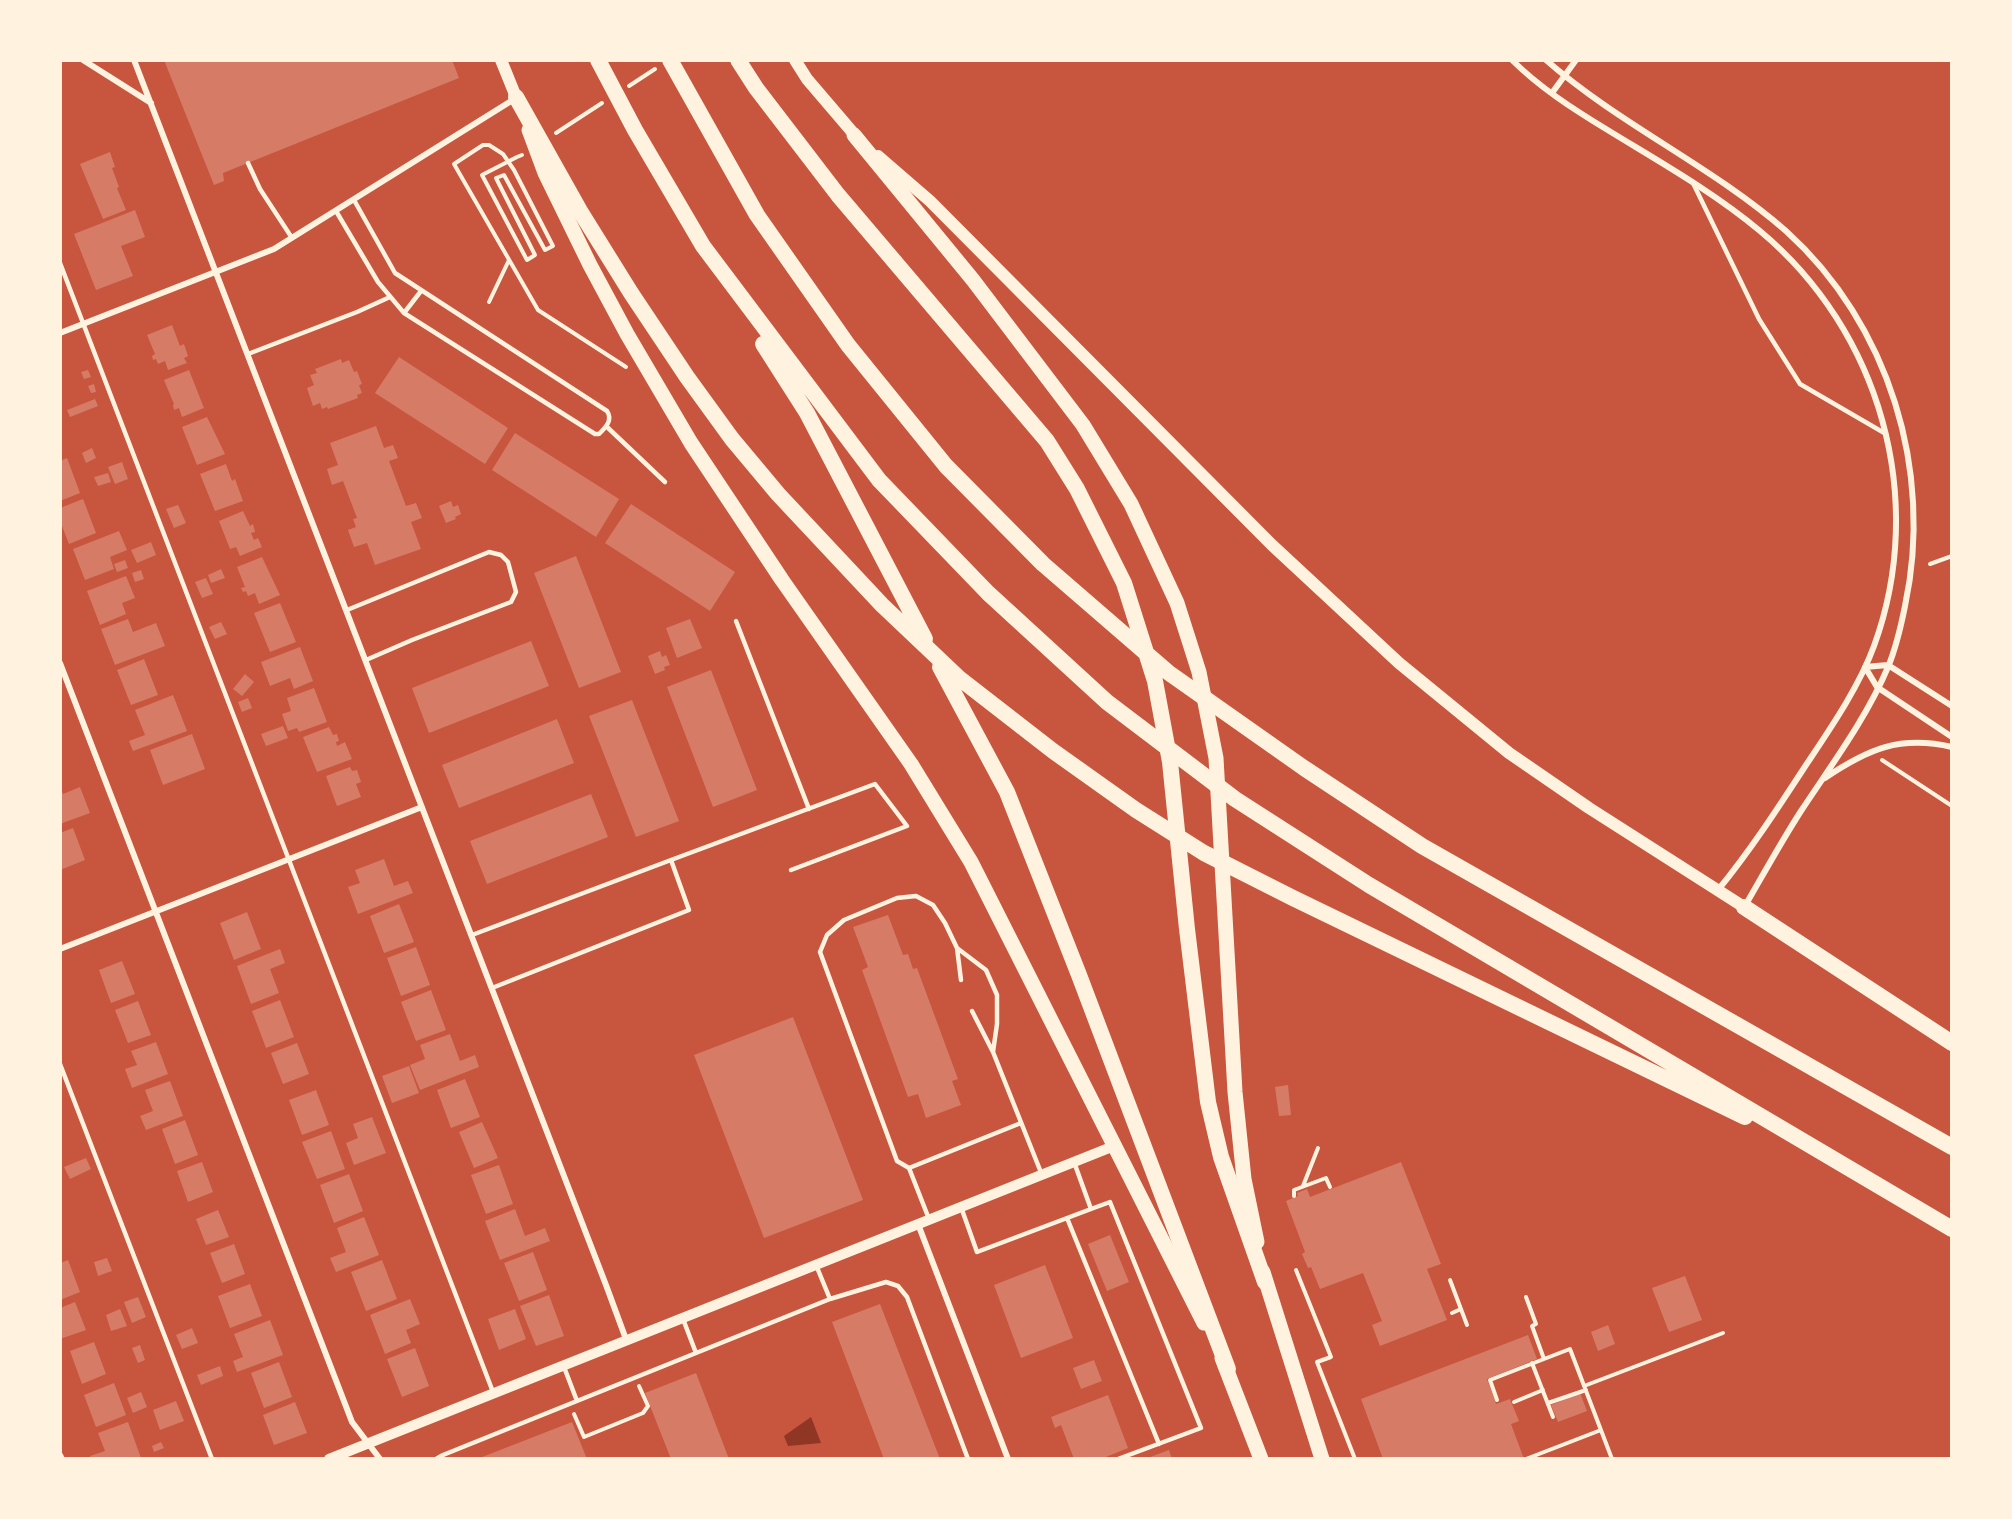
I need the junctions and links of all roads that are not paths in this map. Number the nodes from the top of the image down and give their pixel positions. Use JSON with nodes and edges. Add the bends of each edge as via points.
{"nodes":[{"id":1,"x":83,"y":60,"type":"edge"},
{"id":2,"x":134,"y":60,"type":"edge"},
{"id":3,"x":501,"y":60,"type":"edge"},
{"id":4,"x":598,"y":60,"type":"edge"},
{"id":5,"x":670,"y":60,"type":"edge"},
{"id":6,"x":738,"y":60,"type":"edge"},
{"id":7,"x":795,"y":60,"type":"edge"},
{"id":8,"x":1512,"y":60,"type":"edge"},
{"id":9,"x":1546,"y":60,"type":"edge"},
{"id":10,"x":1576,"y":60,"type":"edge"},
{"id":11,"x":1563,"y":75,"type":"junction"},
{"id":12,"x":1552,"y":93,"type":"junction"},
{"id":13,"x":516,"y":97,"type":"junction"},
{"id":14,"x":151,"y":104,"type":"junction"},
{"id":15,"x":854,"y":135,"type":"junction"},
{"id":16,"x":248,"y":163,"type":"dead end"},
{"id":17,"x":1692,"y":182,"type":"junction"},
{"id":18,"x":354,"y":200,"type":"junction"},
{"id":19,"x":336,"y":211,"type":"junction"},
{"id":20,"x":292,"y":238,"type":"junction"},
{"id":21,"x":703,"y":246,"type":"junction"},
{"id":22,"x":60,"y":263,"type":"edge"},
{"id":23,"x":217,"y":273,"type":"junction"},
{"id":24,"x":421,"y":291,"type":"junction"},
{"id":25,"x":390,"y":297,"type":"junction"},
{"id":26,"x":404,"y":313,"type":"junction"},
{"id":27,"x":84,"y":324,"type":"junction"},
{"id":28,"x":60,"y":333,"type":"edge"},
{"id":29,"x":248,"y":354,"type":"junction"},
{"id":30,"x":606,"y":426,"type":"junction"},
{"id":31,"x":1886,"y":434,"type":"junction"},
{"id":32,"x":665,"y":482,"type":"dead end"},
{"id":33,"x":347,"y":610,"type":"junction"},
{"id":34,"x":736,"y":621,"type":"dead end"},
{"id":35,"x":366,"y":660,"type":"junction"},
{"id":36,"x":60,"y":663,"type":"edge"},
{"id":37,"x":1888,"y":665,"type":"junction"},
{"id":38,"x":1865,"y":667,"type":"junction"},
{"id":39,"x":1877,"y":687,"type":"junction"},
{"id":40,"x":1952,"y":706,"type":"edge"},
{"id":41,"x":1952,"y":737,"type":"edge"},
{"id":42,"x":1952,"y":747,"type":"edge"},
{"id":43,"x":1822,"y":780,"type":"junction"},
{"id":44,"x":422,"y":807,"type":"junction"},
{"id":45,"x":809,"y":808,"type":"junction"},
{"id":46,"x":289,"y":860,"type":"junction"},
{"id":47,"x":671,"y":860,"type":"junction"},
{"id":48,"x":791,"y":870,"type":"dead end"},
{"id":49,"x":1718,"y":890,"type":"junction"},
{"id":50,"x":1744,"y":907,"type":"junction"},
{"id":51,"x":156,"y":912,"type":"junction"},
{"id":52,"x":472,"y":935,"type":"junction"},
{"id":53,"x":957,"y":948,"type":"junction"},
{"id":54,"x":60,"y":949,"type":"edge"},
{"id":55,"x":961,"y":980,"type":"dead end"},
{"id":56,"x":492,"y":988,"type":"junction"},
{"id":57,"x":972,"y":1011,"type":"dead end"},
{"id":58,"x":1952,"y":1043,"type":"edge"},
{"id":59,"x":993,"y":1052,"type":"junction"},
{"id":60,"x":60,"y":1064,"type":"edge"},
{"id":61,"x":1022,"y":1123,"type":"junction"},
{"id":62,"x":1114,"y":1146,"type":"junction"},
{"id":63,"x":1952,"y":1147,"type":"edge"},
{"id":64,"x":1074,"y":1162,"type":"junction"},
{"id":65,"x":909,"y":1168,"type":"junction"},
{"id":66,"x":1854,"y":1169,"type":"junction"},
{"id":67,"x":1042,"y":1175,"type":"junction"},
{"id":68,"x":961,"y":1207,"type":"junction"},
{"id":69,"x":1090,"y":1209,"type":"junction"},
{"id":70,"x":1067,"y":1218,"type":"junction"},
{"id":71,"x":929,"y":1219,"type":"junction"},
{"id":72,"x":918,"y":1224,"type":"junction"},
{"id":73,"x":1952,"y":1229,"type":"edge"},
{"id":74,"x":816,"y":1265,"type":"junction"},
{"id":75,"x":1265,"y":1282,"type":"junction"},
{"id":76,"x":830,"y":1299,"type":"junction"},
{"id":77,"x":683,"y":1319,"type":"junction"},
{"id":78,"x":627,"y":1342,"type":"junction"},
{"id":79,"x":696,"y":1353,"type":"junction"},
{"id":80,"x":564,"y":1367,"type":"junction"},
{"id":81,"x":1228,"y":1369,"type":"junction"},
{"id":82,"x":494,"y":1394,"type":"junction"},
{"id":83,"x":577,"y":1401,"type":"junction"},
{"id":84,"x":368,"y":1444,"type":"junction"},
{"id":85,"x":1159,"y":1444,"type":"junction"},
{"id":86,"x":60,"y":1455,"type":"edge"},
{"id":87,"x":62,"y":1459,"type":"edge"},
{"id":88,"x":212,"y":1459,"type":"edge"},
{"id":89,"x":329,"y":1459,"type":"edge"},
{"id":90,"x":380,"y":1459,"type":"edge"},
{"id":91,"x":436,"y":1459,"type":"edge"},
{"id":92,"x":968,"y":1459,"type":"edge"},
{"id":93,"x":1008,"y":1459,"type":"edge"},
{"id":94,"x":1118,"y":1459,"type":"edge"},
{"id":95,"x":1261,"y":1459,"type":"edge"},
{"id":96,"x":1322,"y":1459,"type":"edge"}],
"edges":[{"from":1,"to":14,"type":"street"},
{"from":2,"to":14,"type":"street"},
{"from":3,"to":13,"type":"main road"},
{"from":4,"to":21,"type":"highway","via":[[634,130]]},
{"from":5,"to":63,"type":"highway","via":[[757,215],[848,345],[946,466],[1043,564],[1169,673],[1422,846]]},
{"from":6,"to":75,"type":"highway","via":[[838,195],[1047,441],[1077,489],[1124,583],[1155,681],[1170,762],[1211,1113],[1221,1157]]},
{"from":7,"to":15,"type":"main road"},
{"from":8,"to":12,"type":"street"},
{"from":9,"to":11,"type":"street"},
{"from":10,"to":11,"type":"street"},
{"from":11,"to":12,"type":"street"},
{"from":11,"to":37,"type":"street","via":[[1747,200],[1784,230],[1814,258],[1860,323],[1880,363],[1902,424],[1913,501],[1914,545],[1909,585]]},
{"from":12,"to":17,"type":"street"},
{"from":13,"to":18,"type":"street"},
{"from":13,"to":62,"type":"main road","via":[[544,173],[627,334],[715,480],[911,764],[971,862]]},
{"from":13,"to":66,"type":"highway","via":[[631,293],[732,439],[882,605],[959,678],[1053,751],[1204,853]]},
{"from":14,"to":23,"type":"street"},
{"from":15,"to":49,"type":"main road","via":[[930,201],[1272,544],[1399,663],[1509,753]]},
{"from":15,"to":75,"type":"main road","via":[[973,280],[1083,425],[1131,504],[1177,603],[1199,672],[1216,758],[1235,1092],[1244,1179]]},
{"from":16,"to":20,"type":"lane"},
{"from":17,"to":31,"type":"street","via":[[1786,253],[1827,302],[1855,347]]},
{"from":17,"to":31,"type":"lane","via":[[1759,319],[1800,384]]},
{"from":18,"to":19,"type":"street"},
{"from":18,"to":24,"type":"lane","via":[[394,273]]},
{"from":19,"to":20,"type":"street"},
{"from":19,"to":25,"type":"lane"},
{"from":20,"to":23,"type":"street"},
{"from":21,"to":66,"type":"highway","via":[[879,480],[988,593],[1107,702],[1235,798],[1369,885]]},
{"from":21,"to":81,"type":"highway","via":[[807,413],[1007,792]]},
{"from":22,"to":27,"type":"lane"},
{"from":23,"to":27,"type":"street"},
{"from":23,"to":29,"type":"street"},
{"from":24,"to":26,"type":"lane"},
{"from":24,"to":30,"type":"lane","via":[[608,411],[610,421]]},
{"from":25,"to":26,"type":"lane"},
{"from":25,"to":29,"type":"lane"},
{"from":26,"to":30,"type":"lane","via":[[595,434]]},
{"from":27,"to":28,"type":"street"},
{"from":27,"to":46,"type":"lane"},
{"from":29,"to":33,"type":"street"},
{"from":30,"to":32,"type":"lane"},
{"from":31,"to":38,"type":"street","via":[[1896,484],[1894,563],[1881,626]]},
{"from":33,"to":35,"type":"street"},
{"from":33,"to":35,"type":"lane","via":[[489,552],[508,562],[516,592],[511,602]]},
{"from":34,"to":45,"type":"lane"},
{"from":35,"to":44,"type":"street"},
{"from":36,"to":51,"type":"street"},
{"from":37,"to":38,"type":"street"},
{"from":37,"to":39,"type":"street"},
{"from":37,"to":40,"type":"street"},
{"from":38,"to":39,"type":"street"},
{"from":38,"to":49,"type":"street","via":[[1820,744]]},
{"from":39,"to":41,"type":"street"},
{"from":39,"to":43,"type":"street","via":[[1864,716]]},
{"from":42,"to":43,"type":"street","via":[[1924,742],[1895,744],[1863,754]]},
{"from":43,"to":50,"type":"street"},
{"from":44,"to":46,"type":"street"},
{"from":44,"to":52,"type":"street"},
{"from":45,"to":47,"type":"lane"},
{"from":45,"to":48,"type":"lane","via":[[875,784],[908,826]]},
{"from":46,"to":51,"type":"street"},
{"from":46,"to":82,"type":"lane"},
{"from":47,"to":52,"type":"lane"},
{"from":47,"to":56,"type":"lane","via":[[688,910]]},
{"from":49,"to":50,"type":"main road"},
{"from":50,"to":58,"type":"highway"},
{"from":51,"to":54,"type":"street"},
{"from":51,"to":84,"type":"street","via":[[352,1422]]},
{"from":52,"to":56,"type":"street"},
{"from":53,"to":55,"type":"lane"},
{"from":53,"to":59,"type":"lane","via":[[986,970],[997,995]]},
{"from":53,"to":65,"type":"lane","via":[[933,905],[916,896],[897,898],[844,920],[827,935],[820,952],[897,1161]]},
{"from":56,"to":78,"type":"street"},
{"from":57,"to":59,"type":"lane"},
{"from":59,"to":61,"type":"lane"},
{"from":60,"to":88,"type":"lane"},
{"from":61,"to":65,"type":"lane"},
{"from":61,"to":67,"type":"lane"},
{"from":62,"to":64,"type":"street"},
{"from":62,"to":81,"type":"main road"},
{"from":64,"to":67,"type":"street"},
{"from":64,"to":69,"type":"lane"},
{"from":65,"to":71,"type":"lane"},
{"from":66,"to":73,"type":"highway"},
{"from":67,"to":68,"type":"street"},
{"from":68,"to":70,"type":"lane","via":[[977,1252]]},
{"from":68,"to":71,"type":"street"},
{"from":69,"to":70,"type":"lane"},
{"from":69,"to":85,"type":"lane","via":[[1110,1202],[1201,1428]]},
{"from":70,"to":85,"type":"lane"},
{"from":71,"to":72,"type":"street"},
{"from":72,"to":74,"type":"street"},
{"from":72,"to":93,"type":"street"},
{"from":74,"to":76,"type":"lane"},
{"from":74,"to":77,"type":"street"},
{"from":75,"to":96,"type":"main road"},
{"from":76,"to":79,"type":"lane"},
{"from":76,"to":92,"type":"lane","via":[[886,1282],[898,1286],[907,1297]]},
{"from":77,"to":78,"type":"street"},
{"from":77,"to":79,"type":"lane"},
{"from":78,"to":80,"type":"street"},
{"from":79,"to":83,"type":"lane"},
{"from":80,"to":82,"type":"street"},
{"from":80,"to":83,"type":"lane"},
{"from":81,"to":95,"type":"main road"},
{"from":82,"to":84,"type":"street"},
{"from":83,"to":91,"type":"lane"},
{"from":84,"to":89,"type":"street"},
{"from":84,"to":90,"type":"street"},
{"from":85,"to":94,"type":"lane"},
{"from":86,"to":87,"type":"street"}]}
